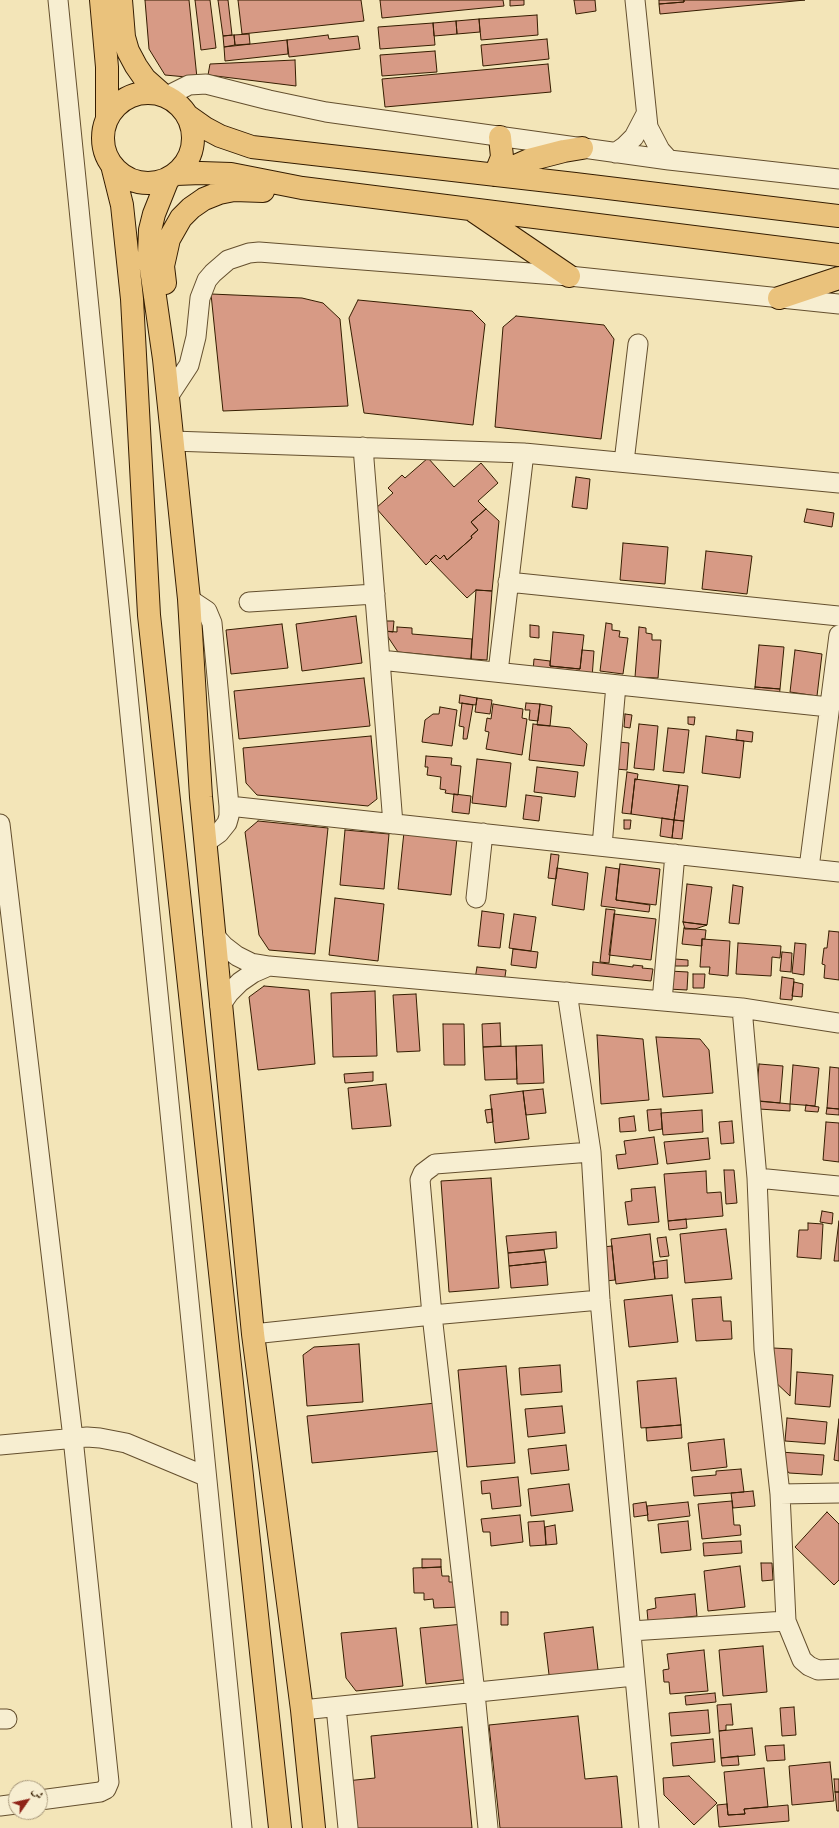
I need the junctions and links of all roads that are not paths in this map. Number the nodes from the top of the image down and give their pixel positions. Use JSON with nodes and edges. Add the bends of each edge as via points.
{"nodes":[{"id":1,"x":58,"y":0,"type":"edge"},
{"id":2,"x":101,"y":0,"type":"edge"},
{"id":3,"x":120,"y":0,"type":"edge"},
{"id":4,"x":635,"y":0,"type":"edge"},
{"id":5,"x":165,"y":96,"type":"junction"},
{"id":6,"x":646,"y":114,"type":"junction"},
{"id":7,"x":188,"y":116,"type":"junction"},
{"id":8,"x":107,"y":119,"type":"junction"},
{"id":9,"x":500,"y":137,"type":"junction"},
{"id":10,"x":582,"y":148,"type":"junction"},
{"id":11,"x":614,"y":153,"type":"junction"},
{"id":12,"x":669,"y":160,"type":"junction"},
{"id":13,"x":112,"y":165,"type":"junction"},
{"id":14,"x":495,"y":175,"type":"junction"},
{"id":15,"x":172,"y":177,"type":"junction"},
{"id":16,"x":839,"y":179,"type":"edge"},
{"id":17,"x":302,"y":188,"type":"junction"},
{"id":18,"x":472,"y":210,"type":"junction"},
{"id":19,"x":839,"y":216,"type":"edge"},
{"id":20,"x":839,"y":256,"type":"edge"},
{"id":21,"x":569,"y":276,"type":"junction"},
{"id":22,"x":839,"y":278,"type":"edge"},
{"id":23,"x":779,"y":298,"type":"junction"},
{"id":24,"x":839,"y":304,"type":"edge"},
{"id":25,"x":638,"y":344,"type":"dead end"},
{"id":26,"x":164,"y":359,"type":"junction"},
{"id":27,"x":168,"y":397,"type":"junction"},
{"id":28,"x":172,"y":441,"type":"junction"},
{"id":29,"x":363,"y":447,"type":"junction"},
{"id":30,"x":524,"y":453,"type":"junction"},
{"id":31,"x":624,"y":462,"type":"junction"},
{"id":32,"x":839,"y":483,"type":"edge"},
{"id":33,"x":508,"y":582,"type":"junction"},
{"id":34,"x":375,"y":594,"type":"junction"},
{"id":35,"x":189,"y":599,"type":"junction"},
{"id":36,"x":249,"y":602,"type":"dead end"},
{"id":37,"x":839,"y":616,"type":"edge"},
{"id":38,"x":839,"y":635,"type":"edge"},
{"id":39,"x":380,"y":660,"type":"junction"},
{"id":40,"x":498,"y":672,"type":"junction"},
{"id":41,"x":616,"y":684,"type":"junction"},
{"id":42,"x":829,"y":707,"type":"junction"},
{"id":43,"x":229,"y":806,"type":"junction"},
{"id":44,"x":0,"y":824,"type":"edge"},
{"id":45,"x":393,"y":824,"type":"junction"},
{"id":46,"x":483,"y":833,"type":"junction"},
{"id":47,"x":205,"y":843,"type":"junction"},
{"id":48,"x":602,"y":846,"type":"junction"},
{"id":49,"x":675,"y":854,"type":"junction"},
{"id":50,"x":808,"y":868,"type":"junction"},
{"id":51,"x":839,"y":872,"type":"edge"},
{"id":52,"x":476,"y":898,"type":"dead end"},
{"id":53,"x":213,"y":934,"type":"junction"},
{"id":54,"x":270,"y":966,"type":"junction"},
{"id":55,"x":567,"y":992,"type":"junction"},
{"id":56,"x":662,"y":1001,"type":"junction"},
{"id":57,"x":220,"y":1006,"type":"junction"},
{"id":58,"x":742,"y":1008,"type":"junction"},
{"id":59,"x":839,"y":1023,"type":"edge"},
{"id":60,"x":592,"y":1152,"type":"junction"},
{"id":61,"x":757,"y":1178,"type":"junction"},
{"id":62,"x":839,"y":1186,"type":"edge"},
{"id":63,"x":600,"y":1300,"type":"junction"},
{"id":64,"x":432,"y":1315,"type":"junction"},
{"id":65,"x":253,"y":1334,"type":"junction"},
{"id":66,"x":73,"y":1438,"type":"junction"},
{"id":67,"x":0,"y":1445,"type":"edge"},
{"id":68,"x":205,"y":1476,"type":"junction"},
{"id":69,"x":839,"y":1493,"type":"edge"},
{"id":70,"x":780,"y":1494,"type":"junction"},
{"id":71,"x":786,"y":1621,"type":"junction"},
{"id":72,"x":631,"y":1631,"type":"junction"},
{"id":73,"x":839,"y":1669,"type":"edge"},
{"id":74,"x":634,"y":1676,"type":"junction"},
{"id":75,"x":475,"y":1693,"type":"junction"},
{"id":76,"x":336,"y":1707,"type":"junction"},
{"id":77,"x":302,"y":1710,"type":"junction"},
{"id":78,"x":48,"y":1799,"type":"edge"},
{"id":79,"x":242,"y":1828,"type":"edge"},
{"id":80,"x":280,"y":1828,"type":"edge"},
{"id":81,"x":314,"y":1828,"type":"edge"},
{"id":82,"x":348,"y":1828,"type":"edge"},
{"id":83,"x":488,"y":1828,"type":"edge"},
{"id":84,"x":649,"y":1828,"type":"edge"}],
"edges":[{"from":1,"to":68,"type":"street"},
{"from":2,"to":8,"type":"main road","via":[[107,67]]},
{"from":3,"to":5,"type":"main road","via":[[128,50],[145,79]]},
{"from":4,"to":6,"type":"street"},
{"from":5,"to":7,"type":"main road","via":[[179,104]]},
{"from":5,"to":8,"type":"main road","via":[[150,92],[124,99]]},
{"from":5,"to":9,"type":"street","via":[[189,85],[206,84],[326,112]]},
{"from":6,"to":11,"type":"street","via":[[634,137]]},
{"from":6,"to":12,"type":"street","via":[[653,139]]},
{"from":7,"to":14,"type":"main road","via":[[215,134],[252,147]]},
{"from":7,"to":15,"type":"main road","via":[[194,131],[193,148],[187,162]]},
{"from":8,"to":13,"type":"main road","via":[[103,143]]},
{"from":9,"to":10,"type":"street"},
{"from":9,"to":14,"type":"main road","via":[[502,157]]},
{"from":10,"to":11,"type":"street"},
{"from":10,"to":14,"type":"main road","via":[[534,158]]},
{"from":11,"to":12,"type":"street"},
{"from":12,"to":16,"type":"street"},
{"from":13,"to":15,"type":"main road","via":[[123,176],[138,182],[153,184]]},
{"from":13,"to":80,"type":"main road","via":[[122,205],[132,299],[149,615]]},
{"from":14,"to":19,"type":"main road"},
{"from":15,"to":17,"type":"main road","via":[[201,173],[231,174]]},
{"from":15,"to":26,"type":"main road","via":[[154,214],[150,230],[149,255]]},
{"from":17,"to":18,"type":"main road"},
{"from":17,"to":26,"type":"main road","via":[[280,192],[234,190],[219,193],[204,199],[181,218],[171,234],[163,266],[171,330]]},
{"from":18,"to":20,"type":"main road"},
{"from":18,"to":21,"type":"main road"},
{"from":21,"to":23,"type":"street"},
{"from":21,"to":27,"type":"street","via":[[259,252],[238,255],[220,266],[203,289],[189,365]]},
{"from":22,"to":23,"type":"main road"},
{"from":23,"to":24,"type":"street"},
{"from":25,"to":31,"type":"street"},
{"from":26,"to":27,"type":"main road"},
{"from":27,"to":28,"type":"main road"},
{"from":28,"to":29,"type":"street"},
{"from":28,"to":35,"type":"main road"},
{"from":29,"to":30,"type":"street"},
{"from":29,"to":34,"type":"street"},
{"from":30,"to":31,"type":"street"},
{"from":30,"to":33,"type":"street"},
{"from":31,"to":32,"type":"street"},
{"from":33,"to":37,"type":"street"},
{"from":33,"to":40,"type":"street"},
{"from":34,"to":36,"type":"street"},
{"from":34,"to":39,"type":"street"},
{"from":35,"to":43,"type":"street","via":[[207,611],[212,623]]},
{"from":35,"to":47,"type":"main road"},
{"from":38,"to":42,"type":"street"},
{"from":39,"to":40,"type":"street"},
{"from":39,"to":45,"type":"street"},
{"from":40,"to":41,"type":"street"},
{"from":41,"to":42,"type":"street"},
{"from":41,"to":48,"type":"street"},
{"from":42,"to":50,"type":"street"},
{"from":43,"to":45,"type":"street"},
{"from":43,"to":47,"type":"street","via":[[227,823],[219,833]]},
{"from":44,"to":66,"type":"street"},
{"from":45,"to":46,"type":"street"},
{"from":46,"to":48,"type":"street"},
{"from":46,"to":52,"type":"street"},
{"from":47,"to":53,"type":"main road"},
{"from":48,"to":49,"type":"street"},
{"from":49,"to":50,"type":"street"},
{"from":49,"to":56,"type":"street"},
{"from":50,"to":51,"type":"street"},
{"from":53,"to":54,"type":"street","via":[[236,956],[251,963]]},
{"from":53,"to":57,"type":"main road"},
{"from":54,"to":55,"type":"street"},
{"from":54,"to":57,"type":"street","via":[[240,982]]},
{"from":55,"to":56,"type":"street"},
{"from":55,"to":60,"type":"street"},
{"from":56,"to":58,"type":"street"},
{"from":57,"to":65,"type":"main road"},
{"from":58,"to":59,"type":"street"},
{"from":58,"to":61,"type":"street"},
{"from":60,"to":63,"type":"street"},
{"from":60,"to":64,"type":"street","via":[[442,1164],[428,1168],[420,1180],[420,1187]]},
{"from":61,"to":62,"type":"street"},
{"from":61,"to":70,"type":"street","via":[[764,1349]]},
{"from":63,"to":64,"type":"street"},
{"from":63,"to":72,"type":"street"},
{"from":64,"to":65,"type":"street"},
{"from":64,"to":75,"type":"street"},
{"from":65,"to":77,"type":"main road"},
{"from":66,"to":67,"type":"street"},
{"from":66,"to":68,"type":"street","via":[[100,1438],[126,1443]]},
{"from":66,"to":78,"type":"street","via":[[110,1782],[106,1789],[100,1792]]},
{"from":68,"to":79,"type":"street"},
{"from":69,"to":70,"type":"street"},
{"from":70,"to":71,"type":"street"},
{"from":71,"to":72,"type":"street"},
{"from":71,"to":73,"type":"street","via":[[802,1660],[818,1670]]},
{"from":72,"to":74,"type":"street"},
{"from":74,"to":75,"type":"street"},
{"from":74,"to":84,"type":"street"},
{"from":75,"to":76,"type":"street"},
{"from":75,"to":83,"type":"street"},
{"from":76,"to":77,"type":"street"},
{"from":76,"to":82,"type":"street"},
{"from":77,"to":81,"type":"main road"}]}
